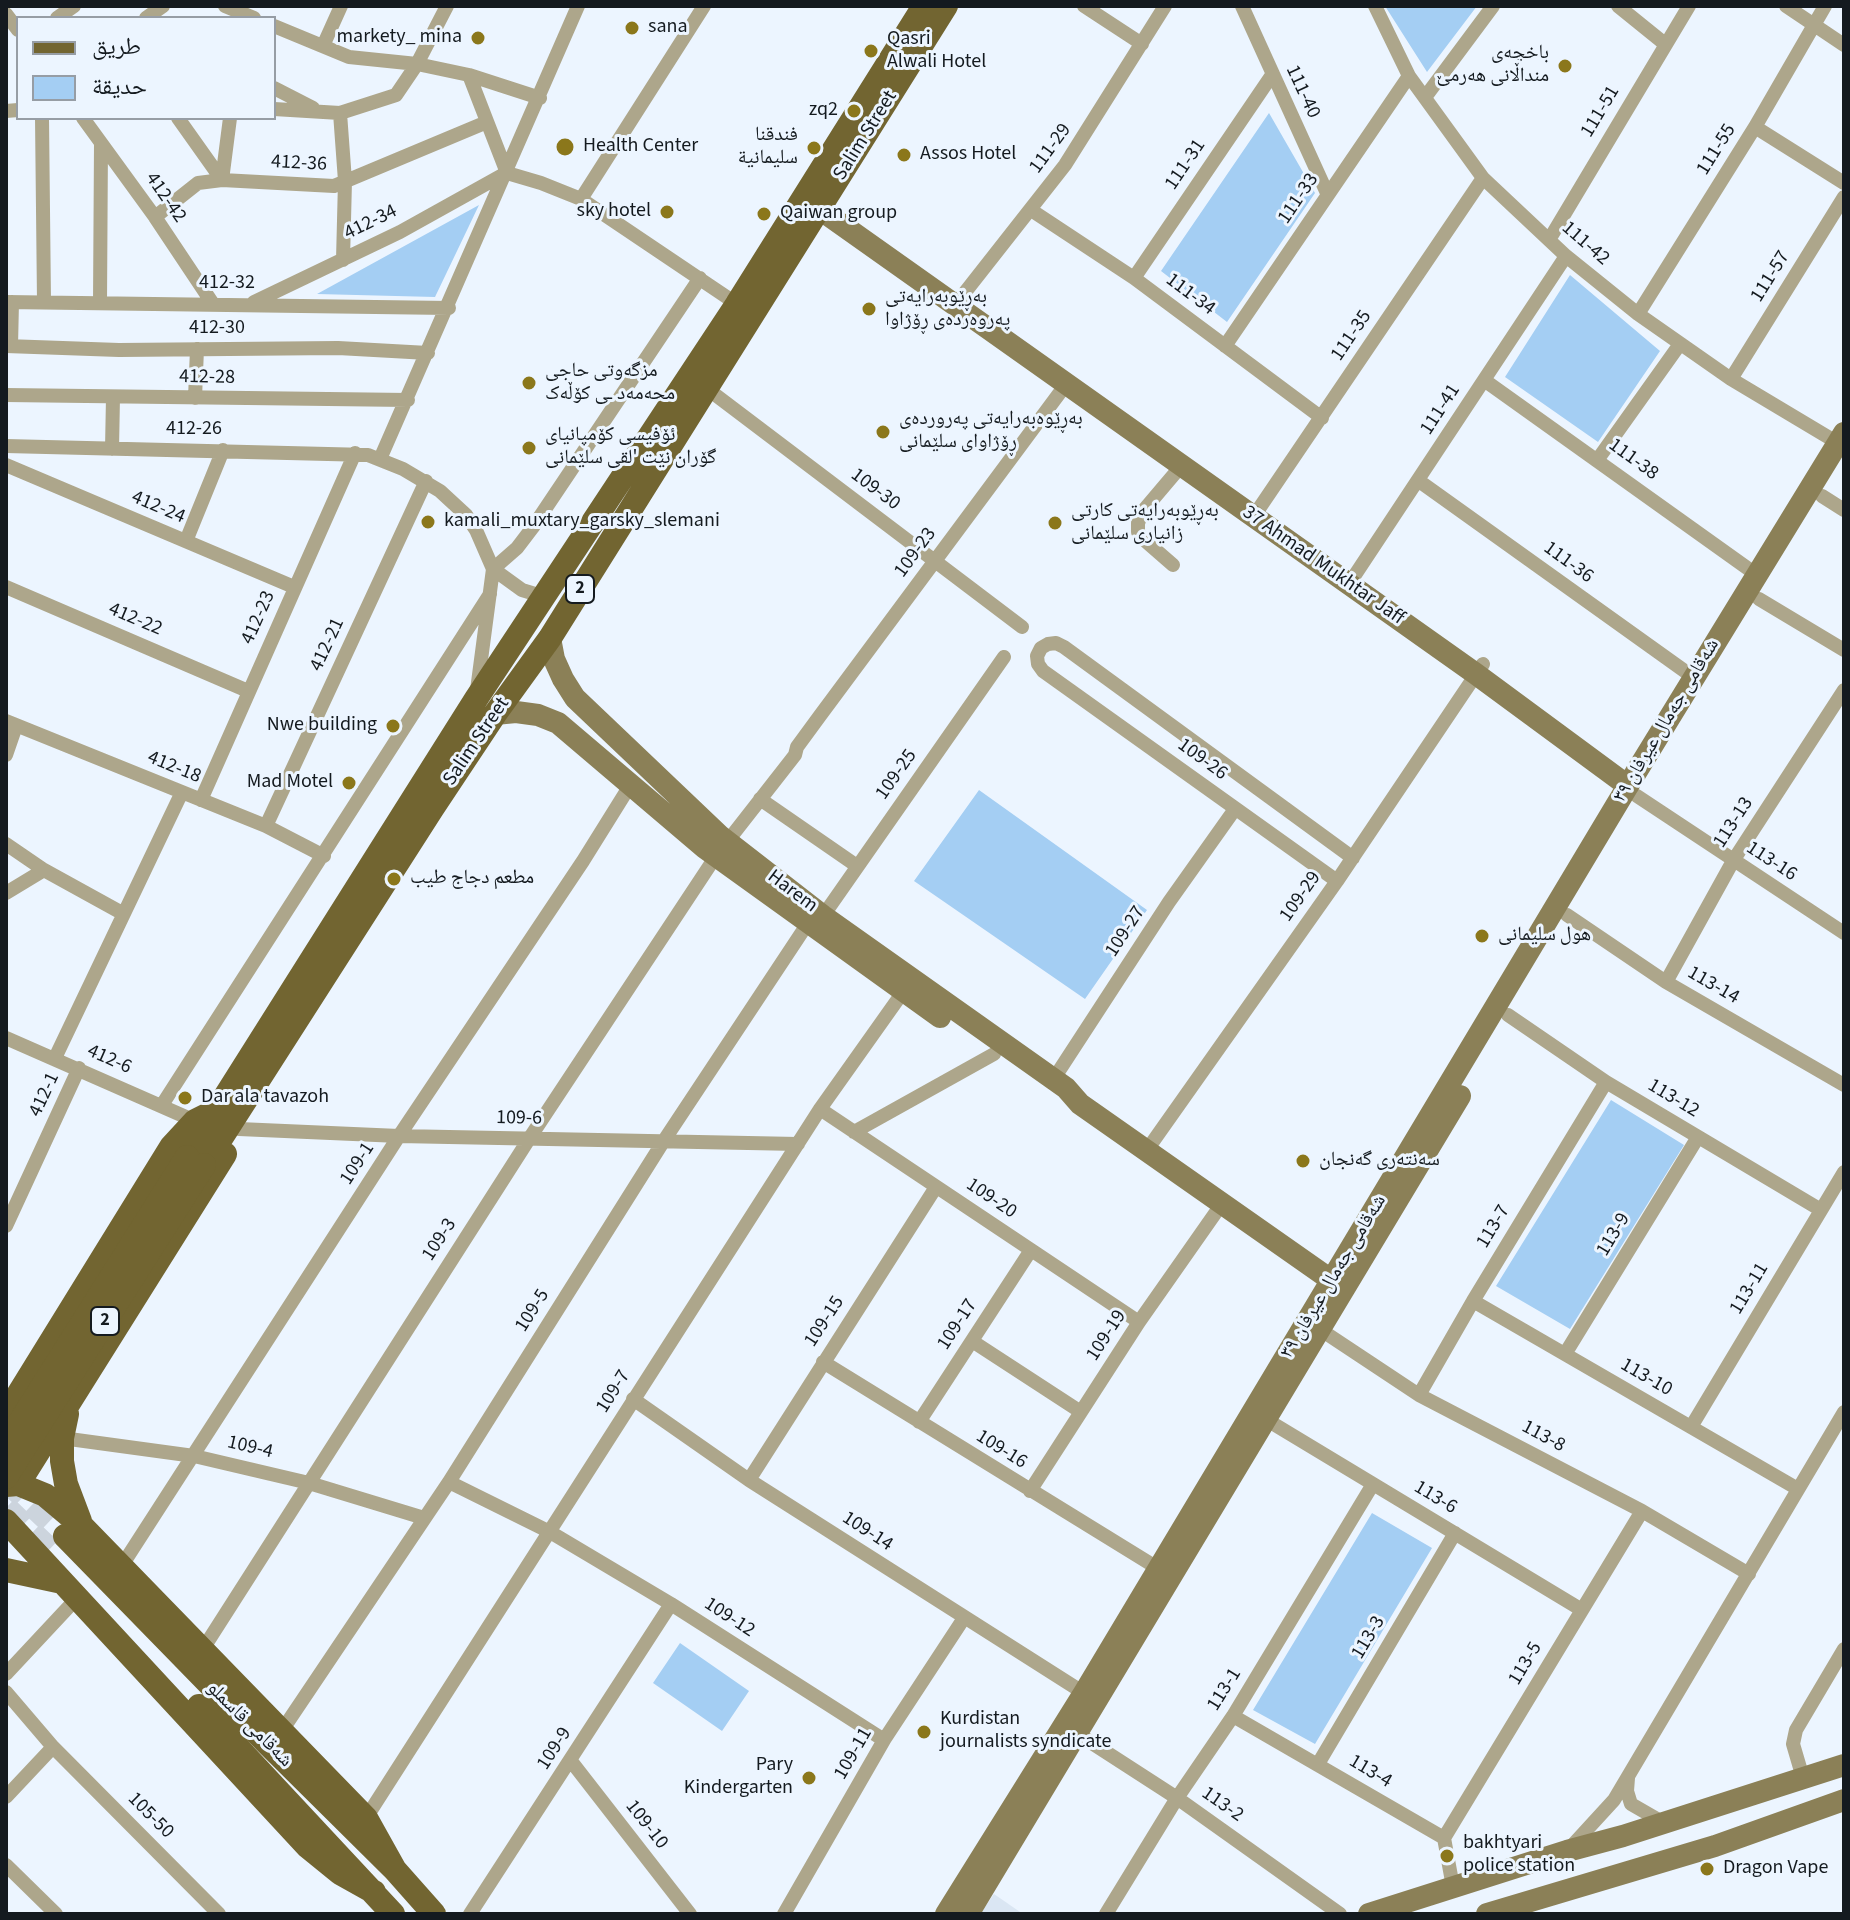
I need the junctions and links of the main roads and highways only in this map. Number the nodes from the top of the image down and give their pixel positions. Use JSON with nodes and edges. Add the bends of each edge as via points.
{"nodes":[{"id":1,"x":924,"y":6,"type":"edge"},
{"id":2,"x":946,"y":6,"type":"edge"},
{"id":3,"x":824,"y":204,"type":"junction"},
{"id":4,"x":959,"y":300,"type":"junction"},
{"id":5,"x":1842,"y":446,"type":"edge"},
{"id":6,"x":1257,"y":511,"type":"junction"},
{"id":7,"x":550,"y":638,"type":"junction"},
{"id":8,"x":486,"y":706,"type":"junction"},
{"id":9,"x":1633,"y":785,"type":"junction"},
{"id":10,"x":717,"y":846,"type":"junction"},
{"id":11,"x":816,"y":917,"type":"junction"},
{"id":12,"x":269,"y":1061,"type":"junction"},
{"id":13,"x":1080,"y":1104,"type":"junction"},
{"id":14,"x":206,"y":1115,"type":"junction"},
{"id":15,"x":195,"y":1161,"type":"junction"},
{"id":16,"x":1338,"y":1286,"type":"junction"},
{"id":17,"x":14,"y":1390,"type":"edge"},
{"id":18,"x":6,"y":1414,"type":"edge"},
{"id":19,"x":6,"y":1443,"type":"edge"},
{"id":20,"x":51,"y":1443,"type":"junction"},
{"id":21,"x":10,"y":1482,"type":"edge"},
{"id":22,"x":45,"y":1495,"type":"junction"},
{"id":23,"x":9,"y":1525,"type":"edge"},
{"id":24,"x":66,"y":1538,"type":"junction"},
{"id":25,"x":6,"y":1570,"type":"edge"},
{"id":26,"x":70,"y":1590,"type":"junction"},
{"id":27,"x":1844,"y":1765,"type":"edge"},
{"id":28,"x":1844,"y":1800,"type":"edge"},
{"id":29,"x":395,"y":1870,"type":"junction"},
{"id":30,"x":374,"y":1892,"type":"junction"},
{"id":31,"x":393,"y":1914,"type":"edge"},
{"id":32,"x":434,"y":1914,"type":"edge"},
{"id":33,"x":946,"y":1914,"type":"edge"},
{"id":34,"x":968,"y":1914,"type":"edge"},
{"id":35,"x":1369,"y":1914,"type":"edge"},
{"id":36,"x":1487,"y":1914,"type":"edge"}],
"edges":[{"from":1,"to":8,"type":"main road","name":"Salim Street","number":"2","via":[[545,597]]},
{"from":2,"to":3,"type":"main road","name":"Salim Street","number":"2"},
{"from":3,"to":4,"type":"main road","name":"37 Ahmad Mukhtar Jaff"},
{"from":3,"to":7,"type":"main road","name":"Salim Street","number":"2"},
{"from":4,"to":6,"type":"main road","name":"37 Ahmad Mukhtar Jaff"},
{"from":4,"to":6,"type":"main road","name":"37 Ahmad Mukhtar Jaff","via":[[1182,465]]},
{"from":5,"to":9,"type":"main road","name":"شەقامی جەمال عیرفان ٣٩","via":[[1693,677]]},
{"from":5,"to":9,"type":"main road","name":"شەقامی جەمال عیرفان ٣٩","via":[[1822,496],[1759,599]]},
{"from":6,"to":9,"type":"main road","name":"37 Ahmad Mukhtar Jaff"},
{"from":7,"to":8,"type":"main road","name":"Salim Street","number":"2"},
{"from":7,"to":10,"type":"main road","name":"Harem","via":[[558,669],[575,698]]},
{"from":8,"to":10,"type":"main road","via":[[558,723]]},
{"from":8,"to":12,"type":"main road","name":"Salim Street","number":"2"},
{"from":8,"to":14,"type":"main road","name":"Salim Street","number":"2"},
{"from":9,"to":16,"type":"main road","name":"شەقامی جەمال عیرفان ٣٩"},
{"from":9,"to":16,"type":"main road","name":"شەقامی جەمال عیرفان ٣٩","via":[[1567,915]]},
{"from":10,"to":11,"type":"main road","name":"Harem"},
{"from":11,"to":13,"type":"main road","name":"Harem"},
{"from":11,"to":13,"type":"main road","name":"Harem","via":[[903,992],[1059,1096]]},
{"from":12,"to":15,"type":"main road","name":"Salim Street","number":"2"},
{"from":12,"to":20,"type":"main road","via":[[217,1170],[72,1400]]},
{"from":13,"to":16,"type":"main road","name":"Harem"},
{"from":14,"to":15,"type":"main road","name":"Salim Street","number":"2"},
{"from":14,"to":17,"type":"main road","via":[[171,1147]]},
{"from":15,"to":19,"type":"main road","name":"Salim Street","number":"2","bridge":true},
{"from":15,"to":21,"type":"main road","name":"Salim Street","number":"2","bridge":true},
{"from":16,"to":33,"type":"main road","name":"شەقامی جەمال عیرفان ٣٩"},
{"from":16,"to":34,"type":"main road","name":"شەقامی جەمال عیرفان ٣٩","via":[[1321,1330]]},
{"from":17,"to":18,"type":"main road"},
{"from":19,"to":20,"type":"main road","via":[[18,1451]]},
{"from":20,"to":21,"type":"main road"},
{"from":20,"to":24,"type":"main road","via":[[73,1506]]},
{"from":21,"to":22,"type":"main road"},
{"from":22,"to":23,"type":"main road","via":[[25,1501]]},
{"from":22,"to":24,"type":"main road"},
{"from":23,"to":26,"type":"main road"},
{"from":24,"to":29,"type":"main road","name":"شەقامی قاسملو"},
{"from":24,"to":29,"type":"main road","via":[[121,1567],[203,1649],[366,1818]]},
{"from":24,"to":30,"type":"main road","name":"شەقامی قاسملو"},
{"from":25,"to":26,"type":"main road"},
{"from":26,"to":30,"type":"main road","via":[[308,1847]]},
{"from":27,"to":35,"type":"main road"},
{"from":28,"to":36,"type":"main road","via":[[1715,1846]]},
{"from":29,"to":32,"type":"main road","name":"شەقامی قاسملو"},
{"from":30,"to":31,"type":"main road","name":"شەقامی قاسملو"}]}
